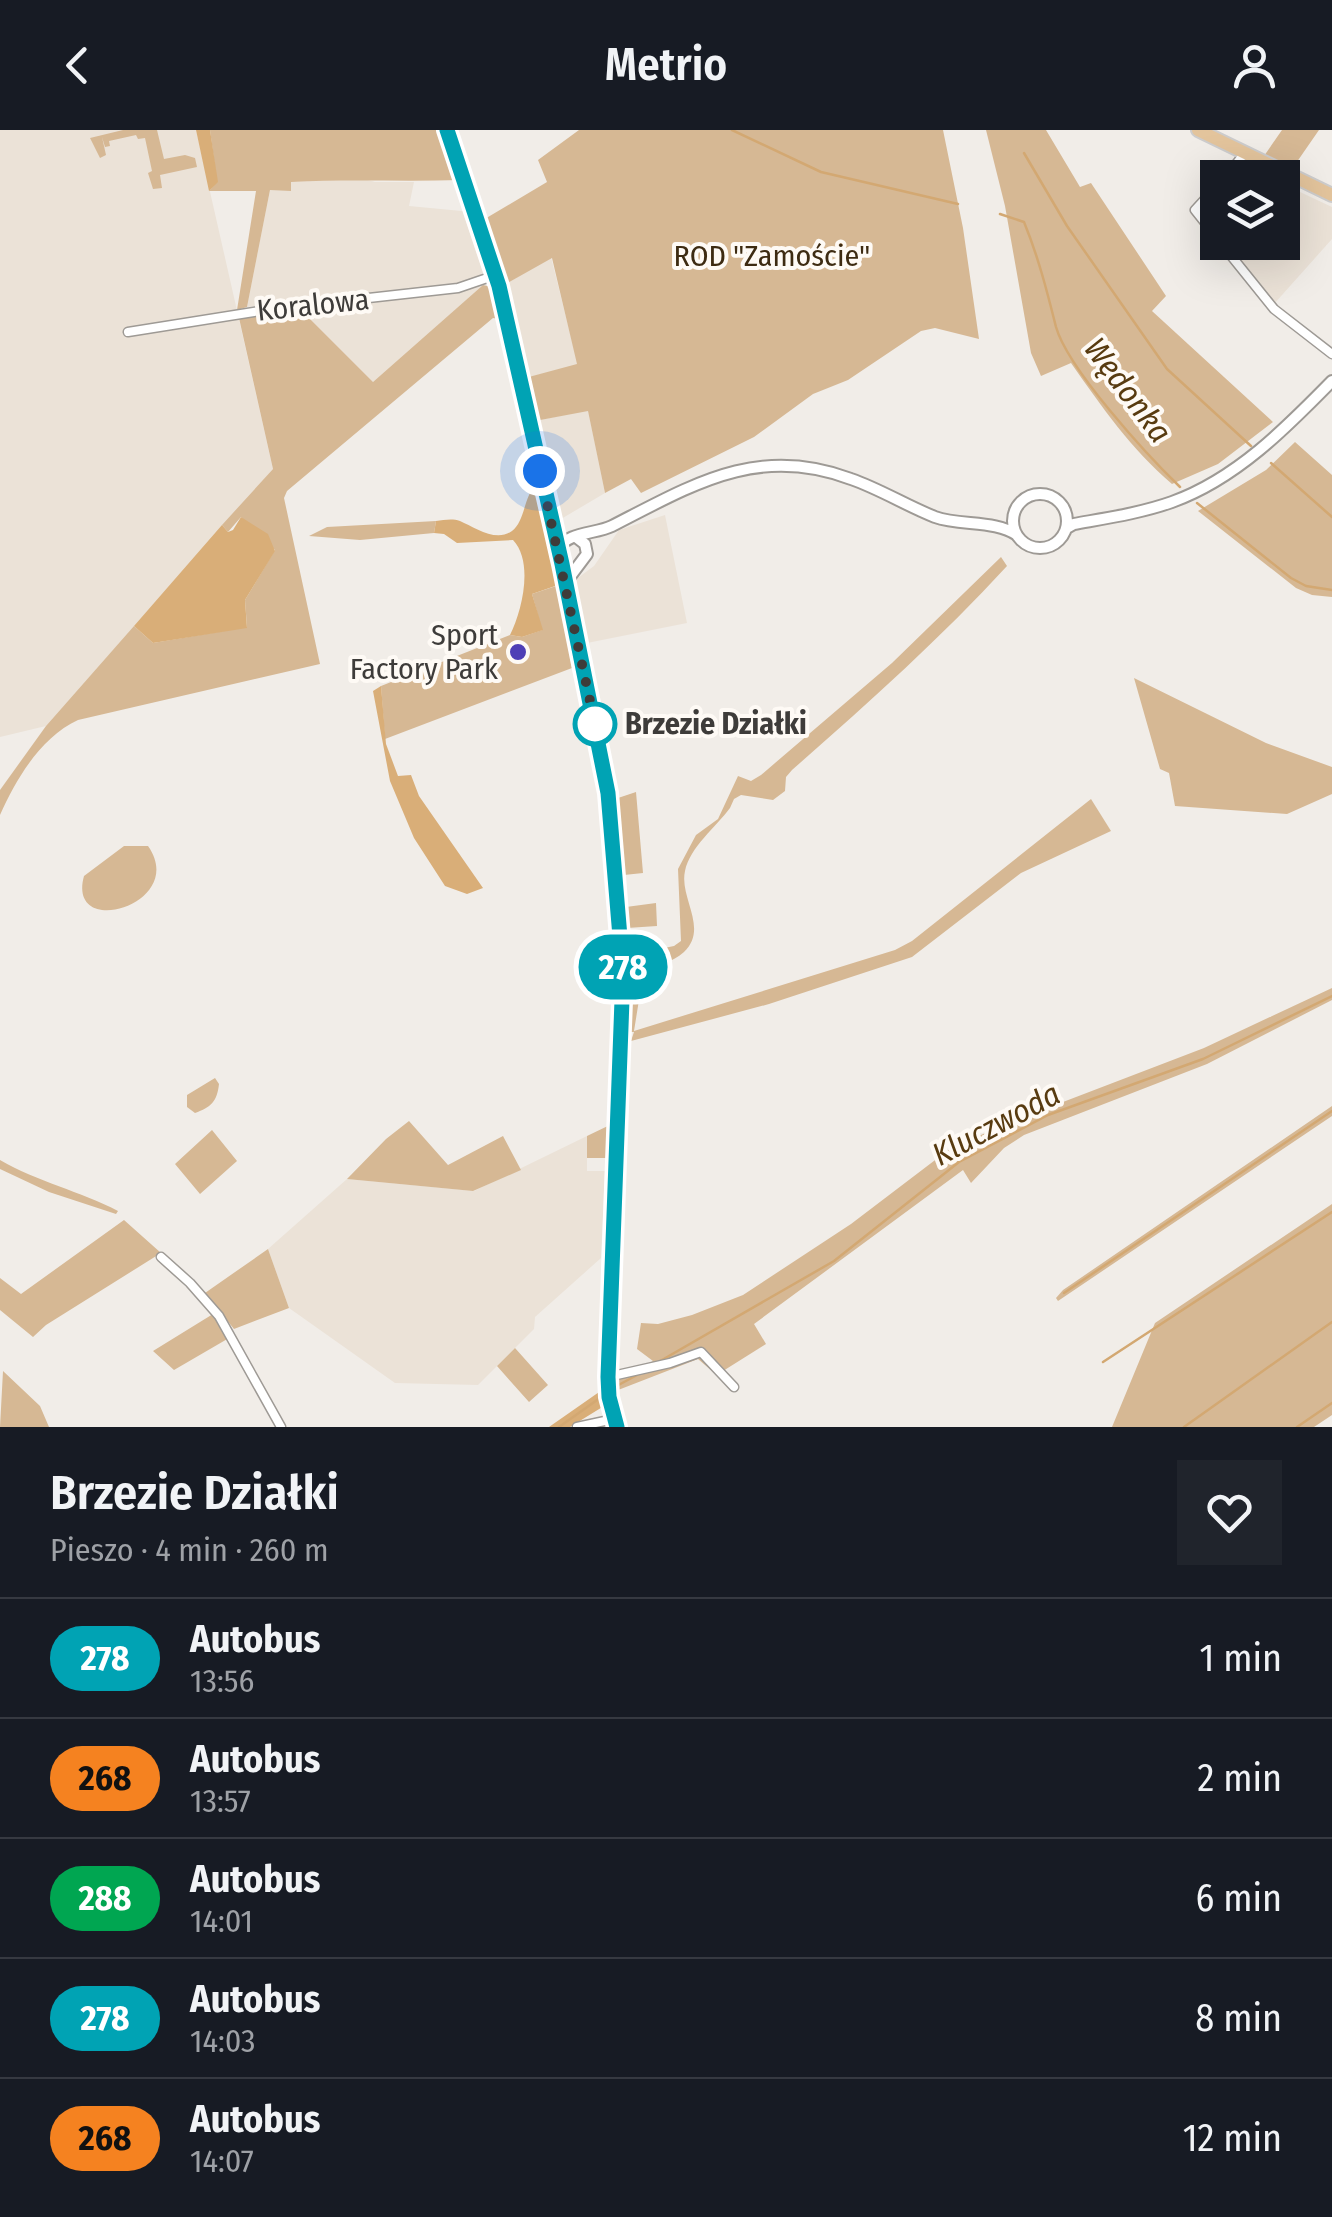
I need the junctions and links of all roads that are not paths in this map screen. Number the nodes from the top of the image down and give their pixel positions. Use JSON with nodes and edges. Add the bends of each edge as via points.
{"nodes":[{"id":1,"x":446,"y":130,"type":"edge"},
{"id":2,"x":1198,"y":130,"type":"edge"},
{"id":3,"x":1244,"y":154,"type":"junction"},
{"id":4,"x":1239,"y":160,"type":"edge"},
{"id":5,"x":1332,"y":195,"type":"edge"},
{"id":6,"x":1234,"y":260,"type":"edge"},
{"id":7,"x":496,"y":275,"type":"junction"},
{"id":8,"x":128,"y":332,"type":"dead end"},
{"id":9,"x":1332,"y":354,"type":"edge"},
{"id":10,"x":1332,"y":381,"type":"edge"},
{"id":11,"x":1016,"y":511,"type":"junction"},
{"id":12,"x":1066,"y":512,"type":"junction"},
{"id":13,"x":1095,"y":520,"type":"junction"},
{"id":14,"x":554,"y":525,"type":"junction"},
{"id":15,"x":991,"y":526,"type":"junction"},
{"id":16,"x":606,"y":528,"type":"junction"},
{"id":17,"x":1067,"y":528,"type":"junction"},
{"id":18,"x":1017,"y":535,"type":"junction"},
{"id":19,"x":573,"y":537,"type":"junction"},
{"id":20,"x":587,"y":550,"type":"junction"},
{"id":21,"x":560,"y":552,"type":"junction"},
{"id":22,"x":580,"y":564,"type":"junction"},
{"id":23,"x":566,"y":582,"type":"junction"},
{"id":24,"x":161,"y":1257,"type":"dead end"},
{"id":25,"x":608,"y":1380,"type":"junction"},
{"id":26,"x":734,"y":1387,"type":"dead end"},
{"id":27,"x":616,"y":1423,"type":"edge"},
{"id":28,"x":281,"y":1427,"type":"edge"},
{"id":29,"x":577,"y":1427,"type":"edge"}],
"edges":[{"from":1,"to":7,"type":"street"},
{"from":2,"to":3,"type":"main road"},
{"from":3,"to":4,"type":"street"},
{"from":3,"to":5,"type":"main road"},
{"from":6,"to":9,"type":"street","via":[[1274,309]]},
{"from":7,"to":8,"type":"street","name":"Koralowa","via":[[458,288]]},
{"from":7,"to":14,"type":"street"},
{"from":10,"to":13,"type":"street","via":[[1263,448],[1204,487]]},
{"from":11,"to":12,"type":"street","via":[[1039,494]]},
{"from":11,"to":15,"type":"street"},
{"from":11,"to":18,"type":"street"},
{"from":12,"to":13,"type":"street"},
{"from":12,"to":17,"type":"street"},
{"from":13,"to":17,"type":"street"},
{"from":14,"to":19,"type":"street"},
{"from":14,"to":21,"type":"street"},
{"from":15,"to":16,"type":"street","via":[[934,516],[823,470],[772,464],[681,490]]},
{"from":15,"to":18,"type":"street"},
{"from":16,"to":19,"type":"street"},
{"from":16,"to":20,"type":"street"},
{"from":17,"to":18,"type":"street","via":[[1058,542],[1042,548]]},
{"from":19,"to":20,"type":"street"},
{"from":19,"to":21,"type":"street","via":[[562,542]]},
{"from":20,"to":22,"type":"street"},
{"from":21,"to":22,"type":"street","via":[[568,564]]},
{"from":21,"to":23,"type":"street"},
{"from":22,"to":23,"type":"street"},
{"from":23,"to":25,"type":"street","via":[[607,787],[623,973]]},
{"from":24,"to":28,"type":"street","via":[[220,1316]]},
{"from":25,"to":26,"type":"street","via":[[701,1352]]},
{"from":25,"to":27,"type":"street"},
{"from":27,"to":29,"type":"street"}]}
